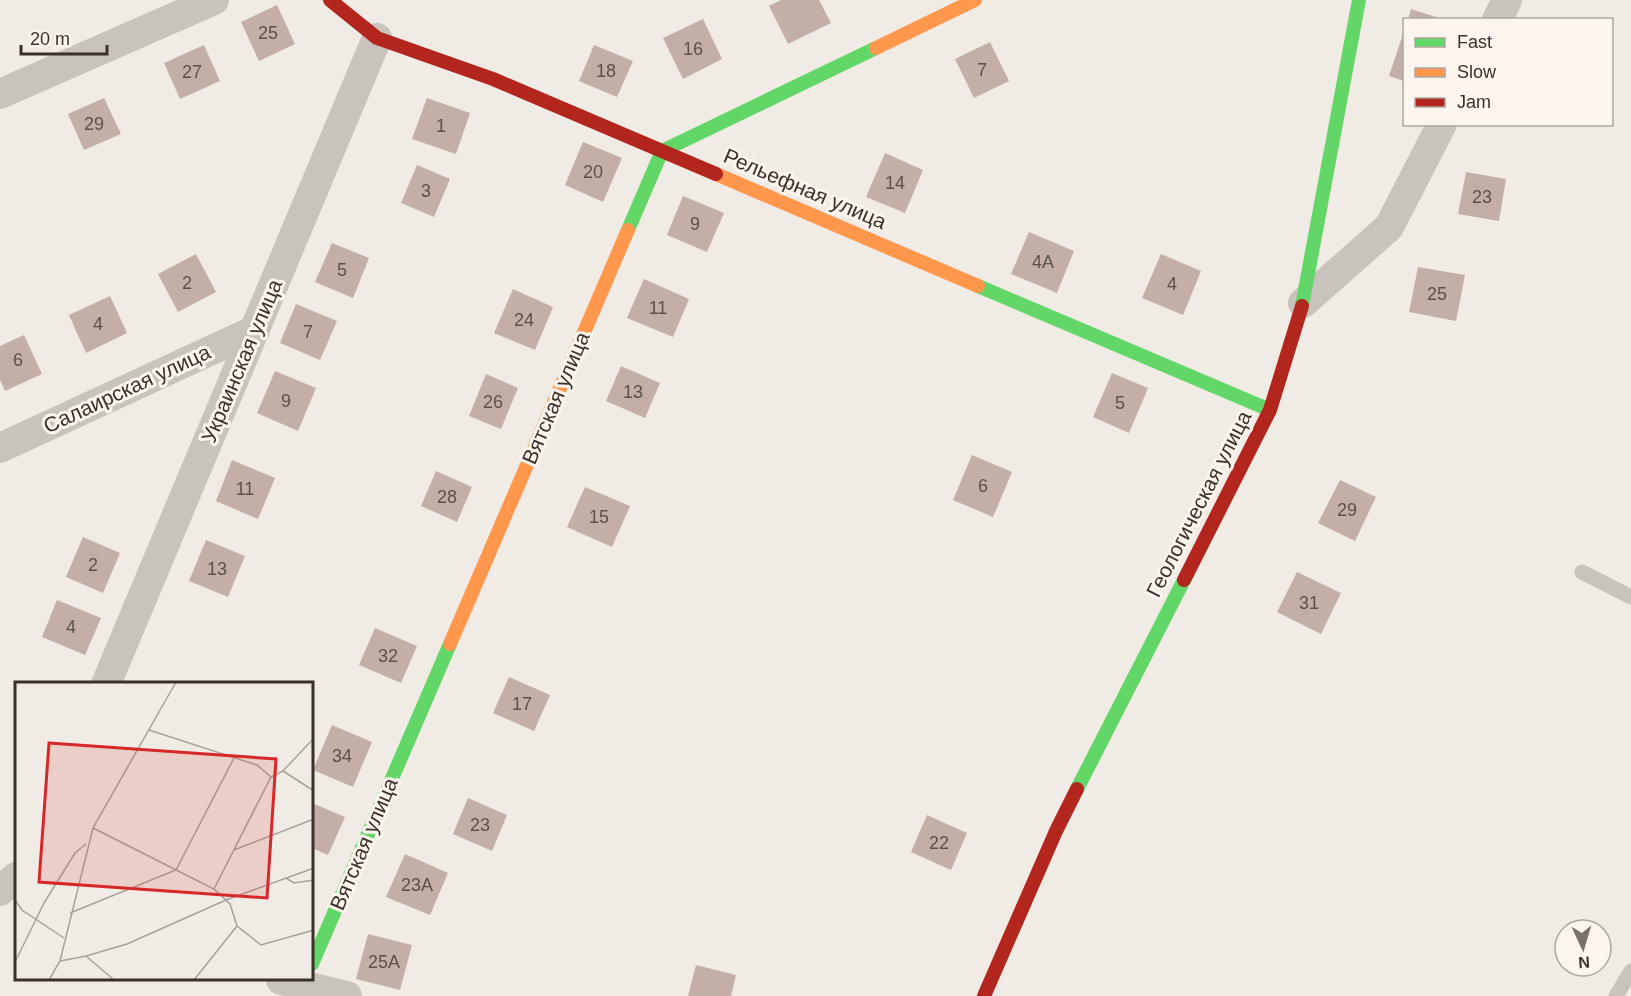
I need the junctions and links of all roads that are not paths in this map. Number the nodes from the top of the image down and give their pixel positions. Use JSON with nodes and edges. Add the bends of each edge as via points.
{"nodes":[{"id":1,"x":214,"y":0,"type":"edge"},
{"id":2,"x":330,"y":0,"type":"edge"},
{"id":3,"x":975,"y":0,"type":"edge"},
{"id":4,"x":1359,"y":0,"type":"edge"},
{"id":5,"x":1507,"y":0,"type":"edge"},
{"id":6,"x":1498,"y":18,"type":"edge"},
{"id":7,"x":378,"y":38,"type":"junction"},
{"id":8,"x":0,"y":94,"type":"edge"},
{"id":9,"x":1441,"y":126,"type":"edge"},
{"id":10,"x":662,"y":151,"type":"junction"},
{"id":11,"x":1303,"y":303,"type":"junction"},
{"id":12,"x":255,"y":330,"type":"junction"},
{"id":13,"x":1270,"y":410,"type":"junction"},
{"id":14,"x":0,"y":448,"type":"edge"},
{"id":15,"x":1582,"y":572,"type":"dead end"},
{"id":16,"x":1631,"y":597,"type":"edge"},
{"id":17,"x":107,"y":682,"type":"edge"},
{"id":18,"x":15,"y":878,"type":"edge"},
{"id":19,"x":0,"y":891,"type":"edge"},
{"id":20,"x":314,"y":945,"type":"edge"},
{"id":21,"x":1631,"y":971,"type":"edge"},
{"id":22,"x":310,"y":981,"type":"edge"},
{"id":23,"x":347,"y":996,"type":"edge"},
{"id":24,"x":984,"y":996,"type":"edge"},
{"id":25,"x":1616,"y":996,"type":"edge"}],
"edges":[{"from":1,"to":8,"type":"street"},
{"from":2,"to":7,"type":"street","name":"Рельефная улица"},
{"from":3,"to":10,"type":"street"},
{"from":4,"to":11,"type":"street","name":"Геологическая улица"},
{"from":5,"to":6,"type":"street"},
{"from":7,"to":10,"type":"street","name":"Рельефная улица","via":[[493,79]]},
{"from":7,"to":12,"type":"street","name":"Украинская улица"},
{"from":9,"to":11,"type":"street","via":[[1389,227]]},
{"from":10,"to":13,"type":"street","name":"Рельефная улица"},
{"from":10,"to":20,"type":"street","name":"Вятская улица"},
{"from":11,"to":13,"type":"street","name":"Геологическая улица"},
{"from":12,"to":14,"type":"street","name":"Салаирская улица"},
{"from":12,"to":17,"type":"street","name":"Украинская улица"},
{"from":13,"to":24,"type":"street","name":"Геологическая улица","via":[[1056,831]]},
{"from":15,"to":16,"type":"lane"},
{"from":18,"to":19,"type":"street"},
{"from":21,"to":25,"type":"lane"},
{"from":22,"to":23,"type":"street"}]}
